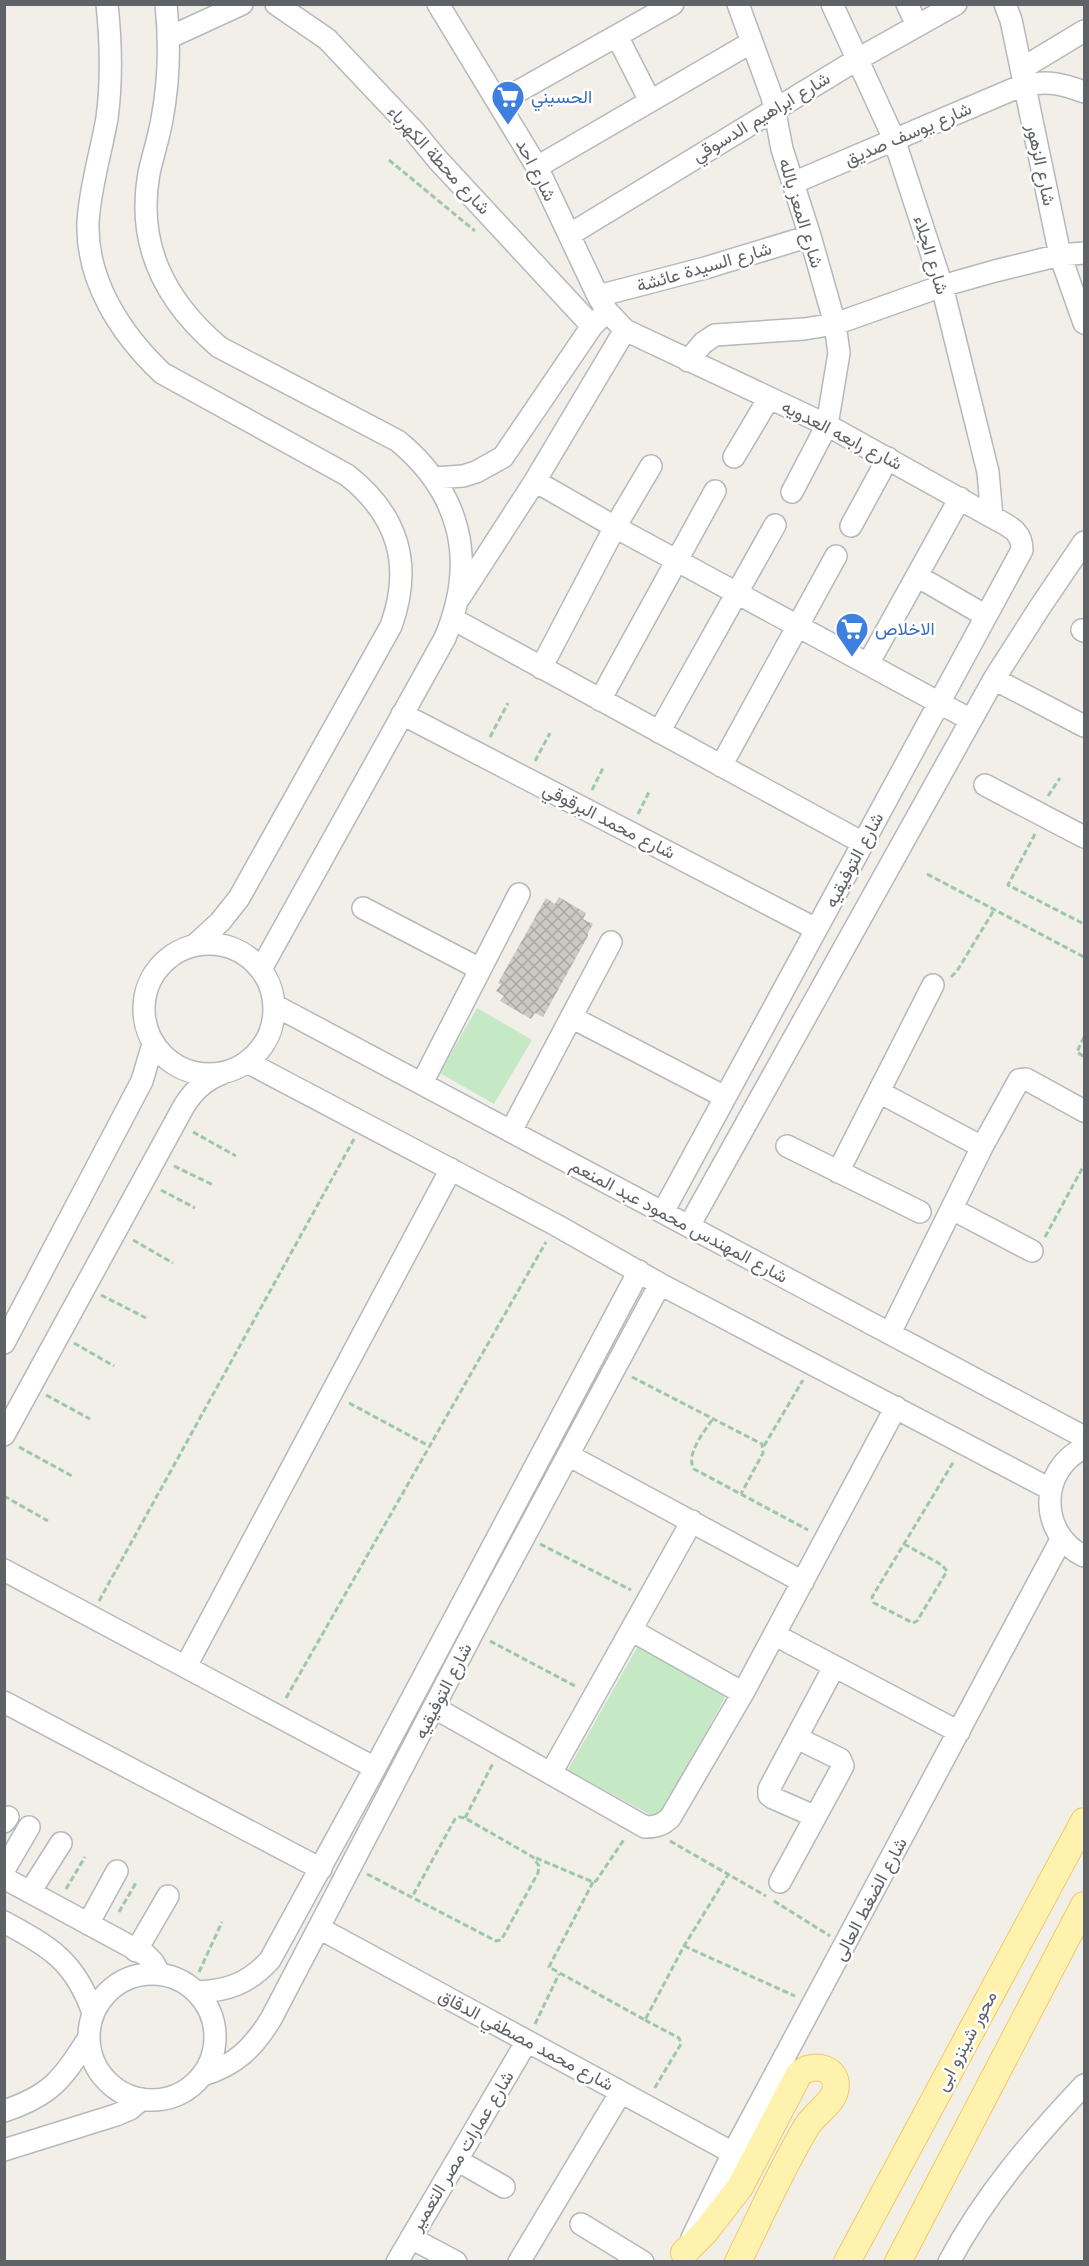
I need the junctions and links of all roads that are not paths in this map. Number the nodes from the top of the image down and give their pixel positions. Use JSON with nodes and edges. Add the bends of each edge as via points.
{"nodes":[{"id":1,"x":106,"y":4,"type":"edge"},
{"id":2,"x":166,"y":4,"type":"edge"},
{"id":3,"x":242,"y":4,"type":"edge"},
{"id":4,"x":276,"y":4,"type":"edge"},
{"id":5,"x":438,"y":4,"type":"edge"},
{"id":6,"x":673,"y":4,"type":"edge"},
{"id":7,"x":738,"y":4,"type":"edge"},
{"id":8,"x":832,"y":4,"type":"edge"},
{"id":9,"x":907,"y":4,"type":"edge"},
{"id":10,"x":956,"y":4,"type":"edge"},
{"id":11,"x":1005,"y":4,"type":"edge"},
{"id":12,"x":917,"y":25,"type":"junction"},
{"id":13,"x":1084,"y":31,"type":"edge"},
{"id":14,"x":617,"y":36,"type":"junction"},
{"id":15,"x":168,"y":38,"type":"junction"},
{"id":16,"x":752,"y":42,"type":"junction"},
{"id":17,"x":858,"y":58,"type":"junction"},
{"id":18,"x":1022,"y":77,"type":"junction"},
{"id":19,"x":1084,"y":92,"type":"edge"},
{"id":20,"x":650,"y":101,"type":"junction"},
{"id":21,"x":499,"y":102,"type":"junction"},
{"id":22,"x":774,"y":109,"type":"junction"},
{"id":23,"x":894,"y":139,"type":"junction"},
{"id":24,"x":537,"y":167,"type":"junction"},
{"id":25,"x":793,"y":183,"type":"junction"},
{"id":26,"x":569,"y":236,"type":"junction"},
{"id":27,"x":810,"y":236,"type":"junction"},
{"id":28,"x":1084,"y":253,"type":"edge"},
{"id":29,"x":1060,"y":255,"type":"junction"},
{"id":30,"x":942,"y":286,"type":"junction"},
{"id":31,"x":602,"y":303,"type":"junction"},
{"id":32,"x":1084,"y":323,"type":"edge"},
{"id":33,"x":835,"y":324,"type":"junction"},
{"id":34,"x":592,"y":326,"type":"junction"},
{"id":35,"x":624,"y":330,"type":"junction"},
{"id":36,"x":688,"y":361,"type":"junction"},
{"id":37,"x":769,"y":398,"type":"junction"},
{"id":38,"x":827,"y":425,"type":"junction"},
{"id":39,"x":734,"y":457,"type":"dead end"},
{"id":40,"x":888,"y":458,"type":"junction"},
{"id":41,"x":651,"y":466,"type":"dead end"},
{"id":42,"x":435,"y":478,"type":"junction"},
{"id":43,"x":535,"y":481,"type":"junction"},
{"id":44,"x":715,"y":491,"type":"dead end"},
{"id":45,"x":792,"y":492,"type":"dead end"},
{"id":46,"x":960,"y":498,"type":"junction"},
{"id":47,"x":992,"y":517,"type":"junction"},
{"id":48,"x":775,"y":525,"type":"dead end"},
{"id":49,"x":851,"y":526,"type":"dead end"},
{"id":50,"x":615,"y":527,"type":"junction"},
{"id":51,"x":1084,"y":542,"type":"edge"},
{"id":52,"x":836,"y":556,"type":"dead end"},
{"id":53,"x":677,"y":560,"type":"junction"},
{"id":54,"x":917,"y":576,"type":"junction"},
{"id":55,"x":736,"y":592,"type":"junction"},
{"id":56,"x":456,"y":609,"type":"junction"},
{"id":57,"x":986,"y":616,"type":"junction"},
{"id":58,"x":798,"y":626,"type":"junction"},
{"id":59,"x":868,"y":664,"type":"junction"},
{"id":60,"x":541,"y":668,"type":"junction"},
{"id":61,"x":994,"y":678,"type":"junction"},
{"id":62,"x":600,"y":700,"type":"junction"},
{"id":63,"x":939,"y":702,"type":"junction"},
{"id":64,"x":402,"y":714,"type":"junction"},
{"id":65,"x":971,"y":720,"type":"junction"},
{"id":66,"x":1084,"y":726,"type":"edge"},
{"id":67,"x":659,"y":732,"type":"junction"},
{"id":68,"x":722,"y":766,"type":"junction"},
{"id":69,"x":985,"y":785,"type":"dead end"},
{"id":70,"x":1084,"y":837,"type":"edge"},
{"id":71,"x":863,"y":843,"type":"junction"},
{"id":72,"x":519,"y":894,"type":"dead end"},
{"id":73,"x":363,"y":908,"type":"dead end"},
{"id":74,"x":816,"y":929,"type":"junction"},
{"id":75,"x":611,"y":942,"type":"dead end"},
{"id":76,"x":196,"y":945,"type":"junction"},
{"id":77,"x":261,"y":969,"type":"junction"},
{"id":78,"x":480,"y":969,"type":"junction"},
{"id":79,"x":933,"y":985,"type":"road end"},
{"id":80,"x":274,"y":1005,"type":"junction"},
{"id":81,"x":571,"y":1017,"type":"junction"},
{"id":82,"x":153,"y":1044,"type":"junction"},
{"id":83,"x":247,"y":1062,"type":"junction"},
{"id":84,"x":223,"y":1073,"type":"junction"},
{"id":85,"x":422,"y":1083,"type":"junction"},
{"id":86,"x":879,"y":1092,"type":"junction"},
{"id":87,"x":725,"y":1097,"type":"junction"},
{"id":88,"x":1084,"y":1111,"type":"edge"},
{"id":89,"x":511,"y":1131,"type":"junction"},
{"id":90,"x":787,"y":1146,"type":"dead end"},
{"id":91,"x":982,"y":1147,"type":"junction"},
{"id":92,"x":451,"y":1169,"type":"junction"},
{"id":93,"x":838,"y":1172,"type":"junction"},
{"id":94,"x":952,"y":1209,"type":"junction"},
{"id":95,"x":663,"y":1212,"type":"junction"},
{"id":96,"x":920,"y":1212,"type":"dead end"},
{"id":97,"x":689,"y":1226,"type":"junction"},
{"id":98,"x":1032,"y":1251,"type":"road end"},
{"id":99,"x":639,"y":1272,"type":"junction"},
{"id":100,"x":660,"y":1284,"type":"junction"},
{"id":101,"x":890,"y":1333,"type":"junction"},
{"id":102,"x":4,"y":1343,"type":"edge"},
{"id":103,"x":594,"y":1358,"type":"junction"},
{"id":104,"x":615,"y":1368,"type":"junction"},
{"id":105,"x":896,"y":1407,"type":"junction"},
{"id":106,"x":1084,"y":1437,"type":"edge"},
{"id":107,"x":9,"y":1440,"type":"edge"},
{"id":108,"x":1084,"y":1448,"type":"edge"},
{"id":109,"x":568,"y":1455,"type":"junction"},
{"id":110,"x":1050,"y":1489,"type":"junction"},
{"id":111,"x":692,"y":1521,"type":"junction"},
{"id":112,"x":1062,"y":1538,"type":"junction"},
{"id":113,"x":1084,"y":1556,"type":"edge"},
{"id":114,"x":4,"y":1570,"type":"edge"},
{"id":115,"x":803,"y":1582,"type":"junction"},
{"id":116,"x":631,"y":1630,"type":"junction"},
{"id":117,"x":775,"y":1635,"type":"junction"},
{"id":118,"x":186,"y":1666,"type":"junction"},
{"id":119,"x":834,"y":1667,"type":"junction"},
{"id":120,"x":743,"y":1693,"type":"junction"},
{"id":121,"x":4,"y":1702,"type":"edge"},
{"id":122,"x":435,"y":1708,"type":"junction"},
{"id":123,"x":959,"y":1732,"type":"junction"},
{"id":124,"x":797,"y":1738,"type":"junction"},
{"id":125,"x":375,"y":1768,"type":"junction"},
{"id":126,"x":551,"y":1773,"type":"junction"},
{"id":127,"x":814,"y":1816,"type":"junction"},
{"id":128,"x":1084,"y":1821,"type":"edge"},
{"id":129,"x":29,"y":1827,"type":"dead end"},
{"id":130,"x":61,"y":1843,"type":"dead end"},
{"id":131,"x":321,"y":1869,"type":"junction"},
{"id":132,"x":4,"y":1870,"type":"edge"},
{"id":133,"x":117,"y":1871,"type":"dead end"},
{"id":134,"x":4,"y":1878,"type":"edge"},
{"id":135,"x":780,"y":1882,"type":"dead end"},
{"id":136,"x":30,"y":1892,"type":"junction"},
{"id":137,"x":168,"y":1896,"type":"dead end"},
{"id":138,"x":1084,"y":1905,"type":"edge"},
{"id":139,"x":4,"y":1922,"type":"edge"},
{"id":140,"x":319,"y":1928,"type":"junction"},
{"id":141,"x":97,"y":1929,"type":"junction"},
{"id":142,"x":136,"y":1951,"type":"junction"},
{"id":143,"x":160,"y":1974,"type":"junction"},
{"id":144,"x":194,"y":1990,"type":"junction"},
{"id":145,"x":93,"y":2013,"type":"junction"},
{"id":146,"x":88,"y":2039,"type":"junction"},
{"id":147,"x":527,"y":2041,"type":"junction"},
{"id":148,"x":203,"y":2075,"type":"junction"},
{"id":149,"x":1084,"y":2085,"type":"edge"},
{"id":150,"x":621,"y":2092,"type":"junction"},
{"id":151,"x":142,"y":2099,"type":"junction"},
{"id":152,"x":4,"y":2111,"type":"edge"},
{"id":153,"x":4,"y":2150,"type":"edge"},
{"id":154,"x":733,"y":2153,"type":"junction"},
{"id":155,"x":457,"y":2160,"type":"junction"},
{"id":156,"x":504,"y":2187,"type":"dead end"},
{"id":157,"x":581,"y":2224,"type":"dead end"},
{"id":158,"x":411,"y":2238,"type":"junction"},
{"id":159,"x":682,"y":2257,"type":"edge"},
{"id":160,"x":397,"y":2262,"type":"edge"},
{"id":161,"x":456,"y":2262,"type":"edge"},
{"id":162,"x":519,"y":2262,"type":"edge"},
{"id":163,"x":643,"y":2262,"type":"edge"},
{"id":164,"x":738,"y":2262,"type":"edge"},
{"id":165,"x":847,"y":2262,"type":"edge"},
{"id":166,"x":898,"y":2262,"type":"edge"},
{"id":167,"x":949,"y":2262,"type":"edge"}],
"edges":[{"from":1,"to":76,"type":"street","via":[[110,36],[107,116],[88,224],[98,280],[109,306],[124,331],[162,373],[347,475],[360,486],[391,527],[400,560],[400,594],[392,626],[239,898]]},
{"from":2,"to":15,"type":"street"},
{"from":3,"to":15,"type":"street"},
{"from":4,"to":34,"type":"street","name":"شارع محطة الكهرباء","via":[[327,39]]},
{"from":5,"to":21,"type":"street","name":"شارع احد"},
{"from":6,"to":14,"type":"street"},
{"from":7,"to":16,"type":"street","name":"شارع المعز بالله"},
{"from":8,"to":17,"type":"street","name":"شارع الجلاء"},
{"from":9,"to":12,"type":"street"},
{"from":10,"to":12,"type":"street","name":"شارع ابراهيم الدسوقي"},
{"from":11,"to":18,"type":"street","name":"شارع الزهور"},
{"from":12,"to":17,"type":"street","name":"شارع ابراهيم الدسوقي"},
{"from":13,"to":18,"type":"street"},
{"from":14,"to":20,"type":"street"},
{"from":14,"to":21,"type":"street"},
{"from":15,"to":42,"type":"street","via":[[166,93],[149,173],[147,229],[153,257],[178,307],[219,347],[398,441]]},
{"from":16,"to":20,"type":"street"},
{"from":16,"to":22,"type":"street","name":"شارع المعز بالله"},
{"from":17,"to":22,"type":"street","name":"شارع ابراهيم الدسوقي"},
{"from":17,"to":23,"type":"street","name":"شارع الجلاء"},
{"from":18,"to":19,"type":"street"},
{"from":18,"to":23,"type":"street","name":"شارع يوسف صديق"},
{"from":18,"to":29,"type":"street","name":"شارع الزهور"},
{"from":20,"to":24,"type":"street"},
{"from":21,"to":24,"type":"street","name":"شارع احد"},
{"from":22,"to":25,"type":"street","name":"شارع المعز بالله"},
{"from":22,"to":26,"type":"street","name":"شارع ابراهيم الدسوقي"},
{"from":23,"to":25,"type":"street","name":"شارع يوسف صديق"},
{"from":23,"to":30,"type":"street","name":"شارع الجلاء"},
{"from":24,"to":26,"type":"street","name":"شارع احد"},
{"from":25,"to":27,"type":"street","name":"شارع المعز بالله"},
{"from":26,"to":31,"type":"street","name":"شارع احد"},
{"from":27,"to":31,"type":"street","name":"شارع السيدة عائشة"},
{"from":27,"to":33,"type":"street","name":"شارع المعز بالله"},
{"from":28,"to":29,"type":"street"},
{"from":29,"to":30,"type":"street"},
{"from":29,"to":32,"type":"street","name":"شارع الزهور"},
{"from":30,"to":33,"type":"street"},
{"from":30,"to":47,"type":"street","name":"شارع الجلاء","via":[[988,472]]},
{"from":31,"to":34,"type":"street"},
{"from":31,"to":35,"type":"street","name":"شارع رابعه العدويه"},
{"from":33,"to":36,"type":"street","via":[[715,335]]},
{"from":33,"to":38,"type":"street","name":"شارع المعز بالله","via":[[839,353]]},
{"from":34,"to":42,"type":"street","via":[[503,457],[476,472]]},
{"from":35,"to":36,"type":"street","name":"شارع رابعه العدويه"},
{"from":35,"to":43,"type":"street"},
{"from":36,"to":37,"type":"street","name":"شارع رابعه العدويه"},
{"from":37,"to":38,"type":"street","name":"شارع رابعه العدويه"},
{"from":37,"to":39,"type":"street"},
{"from":38,"to":40,"type":"street","name":"شارع رابعه العدويه"},
{"from":38,"to":45,"type":"street","name":"شارع المعز بالله"},
{"from":40,"to":46,"type":"street","name":"شارع رابعه العدويه"},
{"from":40,"to":49,"type":"street"},
{"from":41,"to":50,"type":"street"},
{"from":42,"to":56,"type":"street","via":[[459,539],[462,559]]},
{"from":43,"to":50,"type":"street"},
{"from":43,"to":56,"type":"street"},
{"from":44,"to":53,"type":"street"},
{"from":46,"to":47,"type":"street","name":"شارع رابعه العدويه"},
{"from":46,"to":54,"type":"street"},
{"from":47,"to":57,"type":"street","name":"شارع التوفيقيه","via":[[1017,532],[1022,550]]},
{"from":48,"to":55,"type":"street"},
{"from":50,"to":53,"type":"street"},
{"from":50,"to":60,"type":"street"},
{"from":51,"to":61,"type":"street","name":"شارع التوفيقيه"},
{"from":52,"to":58,"type":"street"},
{"from":53,"to":55,"type":"street"},
{"from":53,"to":62,"type":"street"},
{"from":54,"to":57,"type":"street"},
{"from":54,"to":59,"type":"street"},
{"from":55,"to":58,"type":"street"},
{"from":55,"to":67,"type":"street"},
{"from":56,"to":60,"type":"street"},
{"from":56,"to":64,"type":"street","via":[[445,638]]},
{"from":57,"to":63,"type":"street","name":"شارع التوفيقيه"},
{"from":58,"to":59,"type":"street"},
{"from":58,"to":68,"type":"street"},
{"from":59,"to":63,"type":"street"},
{"from":60,"to":62,"type":"street"},
{"from":61,"to":65,"type":"street","name":"شارع التوفيقيه"},
{"from":61,"to":66,"type":"street"},
{"from":62,"to":67,"type":"street"},
{"from":63,"to":65,"type":"street"},
{"from":63,"to":71,"type":"street","name":"شارع التوفيقيه"},
{"from":64,"to":74,"type":"street","name":"شارع محمد البرقوقي"},
{"from":64,"to":77,"type":"street"},
{"from":65,"to":97,"type":"street","name":"شارع التوفيقيه"},
{"from":67,"to":68,"type":"street"},
{"from":68,"to":71,"type":"street"},
{"from":69,"to":70,"type":"street"},
{"from":71,"to":74,"type":"street","name":"شارع التوفيقيه"},
{"from":72,"to":78,"type":"street"},
{"from":73,"to":78,"type":"street"},
{"from":74,"to":87,"type":"street","name":"شارع التوفيقيه"},
{"from":75,"to":81,"type":"street"},
{"from":76,"to":77,"type":"street","via":[[211,943],[239,950]]},
{"from":76,"to":82,"type":"street","via":[[178,950],[152,975],[143,1010]]},
{"from":77,"to":80,"type":"street","via":[[273,992]]},
{"from":78,"to":85,"type":"street"},
{"from":79,"to":86,"type":"street"},
{"from":80,"to":83,"type":"street","via":[[268,1037]]},
{"from":80,"to":85,"type":"street","name":"شارع المهندس محمود عبد المنعم"},
{"from":81,"to":87,"type":"street"},
{"from":81,"to":89,"type":"street"},
{"from":82,"to":84,"type":"street","via":[[183,1070]]},
{"from":82,"to":102,"type":"street","via":[[142,1081]]},
{"from":83,"to":84,"type":"street"},
{"from":83,"to":92,"type":"street"},
{"from":84,"to":107,"type":"street","via":[[191,1095],[31,1386]]},
{"from":85,"to":89,"type":"street","name":"شارع المهندس محمود عبد المنعم"},
{"from":86,"to":91,"type":"street"},
{"from":86,"to":93,"type":"street"},
{"from":87,"to":95,"type":"street","name":"شارع التوفيقيه"},
{"from":88,"to":91,"type":"street","via":[[1022,1078]]},
{"from":89,"to":95,"type":"street","name":"شارع المهندس محمود عبد المنعم"},
{"from":90,"to":93,"type":"street"},
{"from":91,"to":94,"type":"street"},
{"from":92,"to":99,"type":"street"},
{"from":92,"to":118,"type":"street"},
{"from":93,"to":96,"type":"street"},
{"from":94,"to":98,"type":"street"},
{"from":94,"to":101,"type":"street"},
{"from":95,"to":97,"type":"street","name":"شارع المهندس محمود عبد المنعم"},
{"from":97,"to":101,"type":"street","name":"شارع المهندس محمود عبد المنعم"},
{"from":99,"to":100,"type":"street"},
{"from":99,"to":103,"type":"street","name":"شارع التوفيقيه"},
{"from":100,"to":104,"type":"street","name":"شارع التوفيقيه"},
{"from":100,"to":105,"type":"street"},
{"from":101,"to":106,"type":"street","name":"شارع المهندس محمود عبد المنعم"},
{"from":103,"to":104,"type":"street"},
{"from":103,"to":125,"type":"street","name":"شارع التوفيقيه"},
{"from":104,"to":109,"type":"street","name":"شارع التوفيقيه"},
{"from":105,"to":110,"type":"street"},
{"from":105,"to":115,"type":"street"},
{"from":108,"to":110,"type":"street","via":[[1064,1463]]},
{"from":109,"to":111,"type":"street"},
{"from":109,"to":122,"type":"street","name":"شارع التوفيقيه"},
{"from":110,"to":112,"type":"street","via":[[1052,1520]]},
{"from":111,"to":115,"type":"street"},
{"from":111,"to":116,"type":"street"},
{"from":112,"to":113,"type":"street"},
{"from":112,"to":123,"type":"street","name":"شارع الضغط العالى"},
{"from":114,"to":118,"type":"street"},
{"from":115,"to":117,"type":"street"},
{"from":116,"to":120,"type":"street"},
{"from":116,"to":126,"type":"street"},
{"from":117,"to":119,"type":"street"},
{"from":117,"to":120,"type":"street"},
{"from":118,"to":125,"type":"street"},
{"from":119,"to":123,"type":"street"},
{"from":119,"to":124,"type":"street"},
{"from":120,"to":126,"type":"street","via":[[670,1818],[655,1827],[640,1824]]},
{"from":121,"to":131,"type":"street"},
{"from":122,"to":126,"type":"street"},
{"from":122,"to":140,"type":"street","name":"شارع التوفيقيه"},
{"from":123,"to":154,"type":"street","name":"شارع الضغط العالى"},
{"from":124,"to":127,"type":"street","via":[[843,1762]]},
{"from":124,"to":127,"type":"street","via":[[769,1795]]},
{"from":125,"to":131,"type":"street","name":"شارع التوفيقيه"},
{"from":127,"to":135,"type":"street"},
{"from":128,"to":165,"type":"main road","name":"محور شينزو ابى"},
{"from":129,"to":132,"type":"street"},
{"from":130,"to":136,"type":"street"},
{"from":131,"to":144,"type":"street","name":"شارع التوفيقيه","via":[[270,1960],[259,1972],[231,1988]]},
{"from":133,"to":141,"type":"street"},
{"from":134,"to":136,"type":"street"},
{"from":136,"to":141,"type":"street"},
{"from":137,"to":142,"type":"street"},
{"from":138,"to":166,"type":"main road"},
{"from":139,"to":145,"type":"street","via":[[59,1956],[87,1995]]},
{"from":140,"to":147,"type":"street","name":"شارع محمد مصطفي الدقاق"},
{"from":140,"to":148,"type":"street","name":"شارع التوفيقيه","via":[[262,2034],[237,2060]]},
{"from":141,"to":142,"type":"street"},
{"from":142,"to":143,"type":"street","via":[[153,1962]]},
{"from":143,"to":144,"type":"street","via":[[177,1978]]},
{"from":143,"to":145,"type":"street","via":[[132,1976],[120,1982],[108,1990]]},
{"from":144,"to":148,"type":"street","via":[[208,2007],[215,2032],[211,2059]]},
{"from":145,"to":146,"type":"street"},
{"from":146,"to":151,"type":"street","via":[[90,2054],[104,2079],[128,2096]]},
{"from":146,"to":152,"type":"street","via":[[52,2088],[28,2103]]},
{"from":147,"to":150,"type":"street","name":"شارع محمد مصطفي الدقاق"},
{"from":147,"to":155,"type":"street","name":"شارع عمارات مصر التعمير"},
{"from":148,"to":151,"type":"street","via":[[186,2090],[165,2099]]},
{"from":149,"to":167,"type":"street","via":[[1024,2151]]},
{"from":150,"to":154,"type":"street","name":"شارع محمد مصطفي الدقاق"},
{"from":150,"to":162,"type":"street"},
{"from":151,"to":153,"type":"street","via":[[116,2115]]},
{"from":154,"to":159,"type":"street","name":"شارع الضغط العالى"},
{"from":155,"to":156,"type":"street"},
{"from":155,"to":158,"type":"street","name":"شارع عمارات مصر التعمير"},
{"from":157,"to":163,"type":"street"},
{"from":158,"to":160,"type":"street","name":"شارع عمارات مصر التعمير"},
{"from":158,"to":161,"type":"street"},
{"from":159,"to":164,"type":"main road","via":[[740,2187],[800,2074],[810,2067],[823,2067],[833,2076],[835,2092],[807,2125]]}]}
